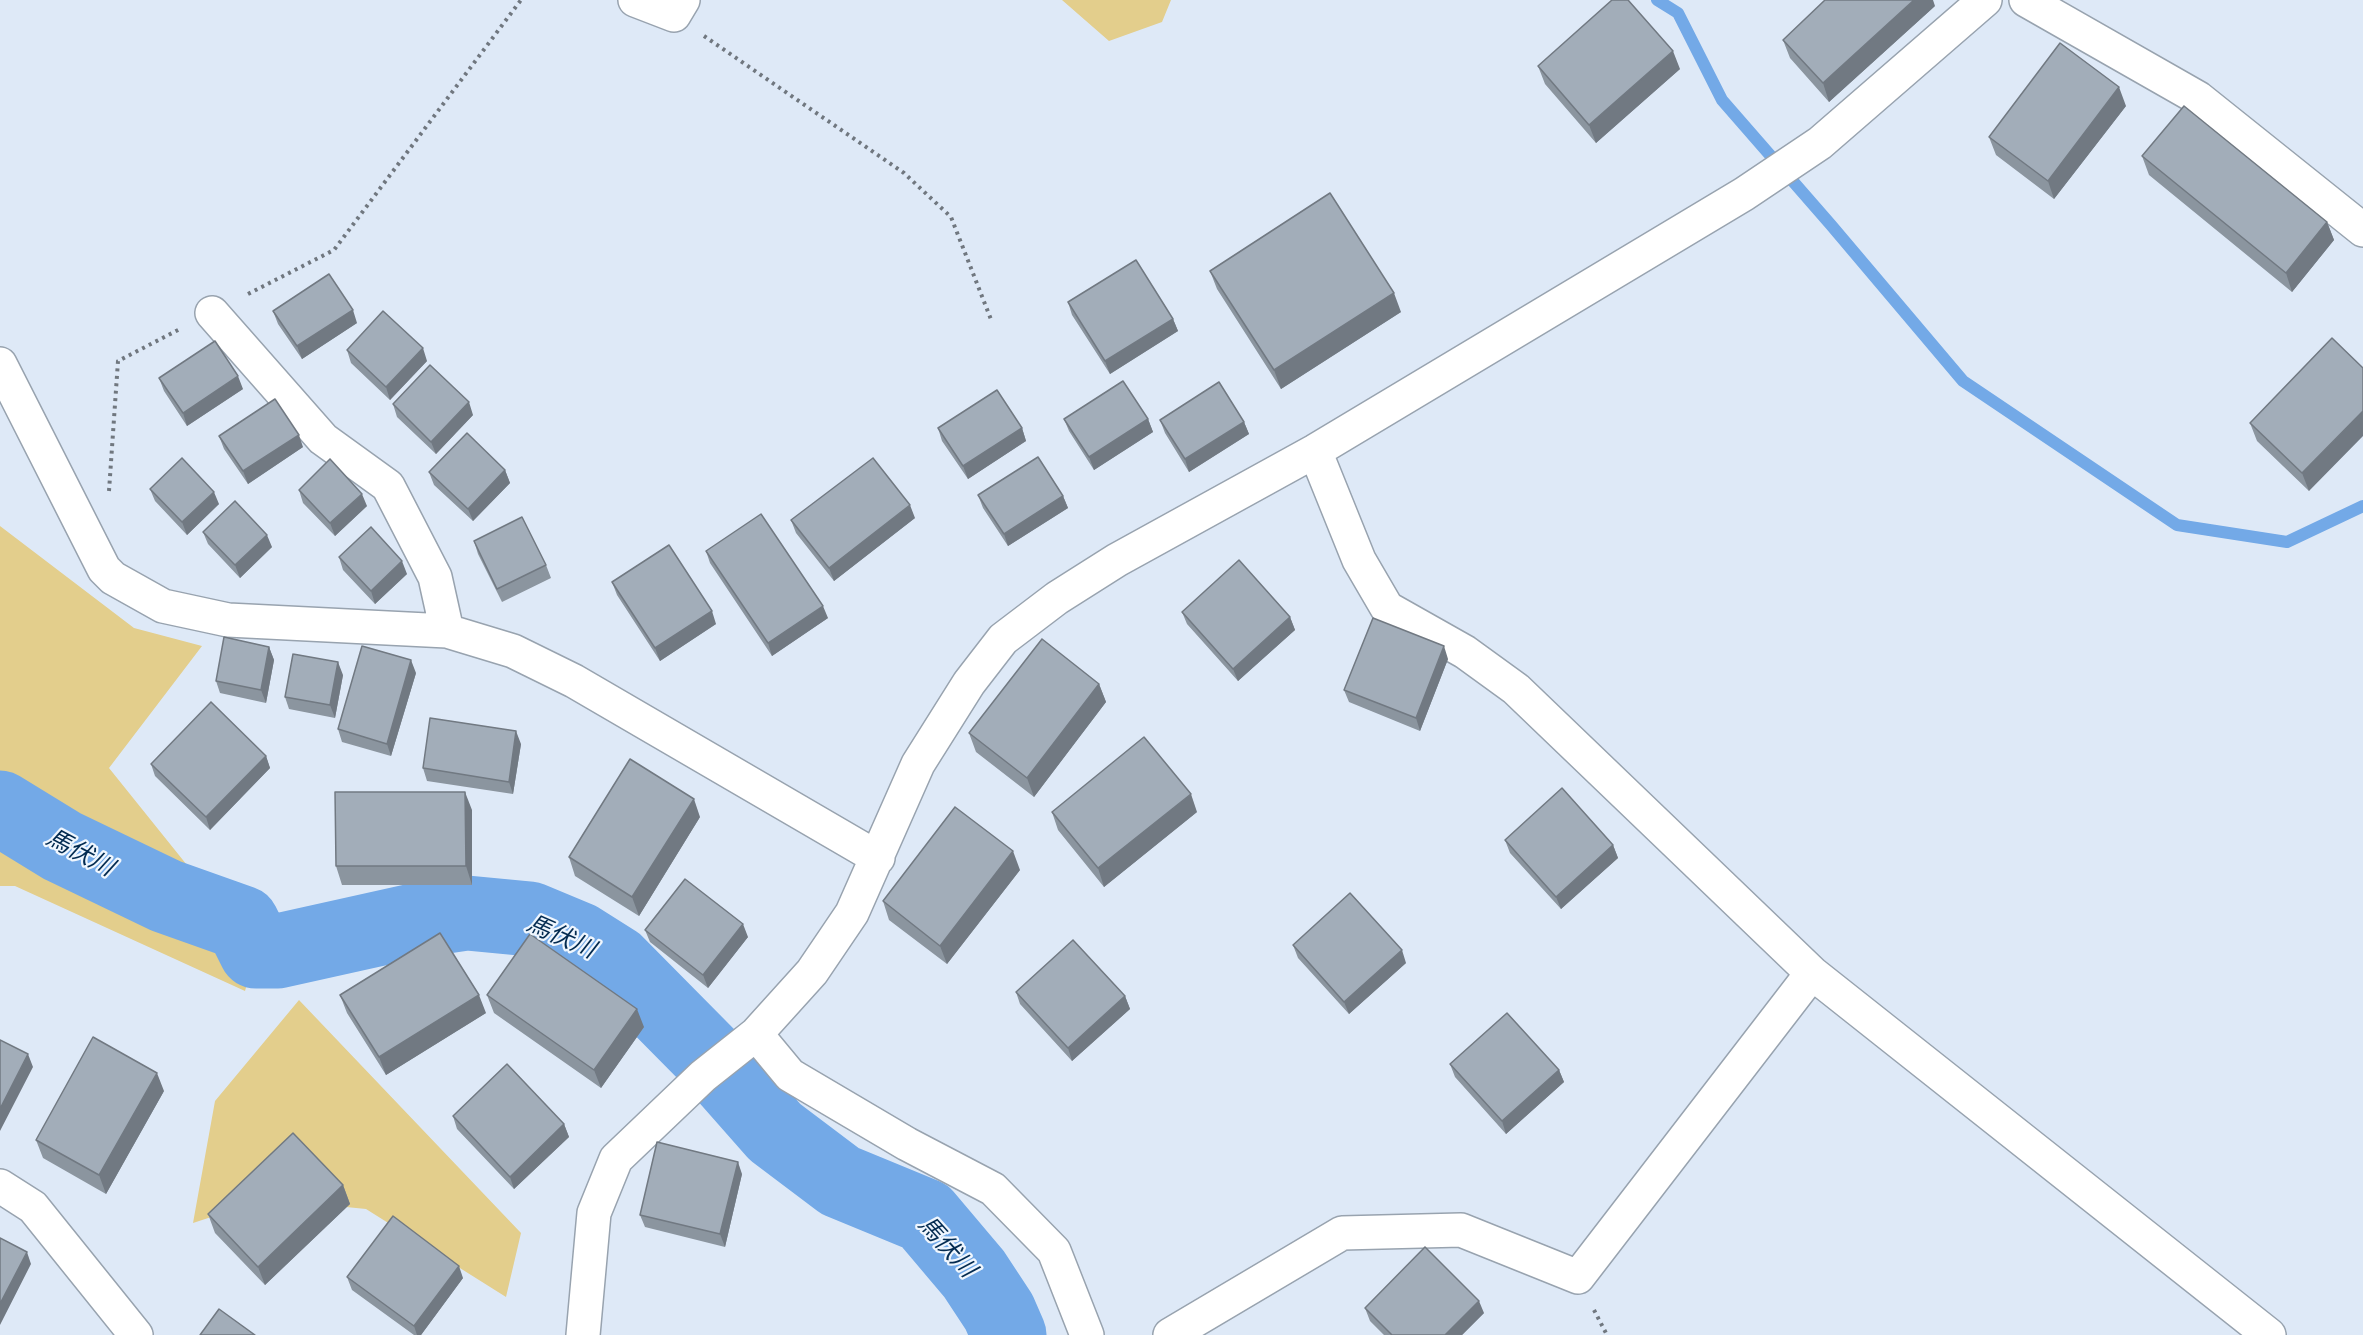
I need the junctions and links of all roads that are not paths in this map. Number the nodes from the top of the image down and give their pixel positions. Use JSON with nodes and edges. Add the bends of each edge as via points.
{"nodes":[{"id":1,"x":635,"y":0,"type":"edge"},
{"id":2,"x":1985,"y":0,"type":"edge"},
{"id":3,"x":2026,"y":0,"type":"edge"},
{"id":4,"x":678,"y":8,"type":"edge"},
{"id":5,"x":2363,"y":230,"type":"edge"},
{"id":6,"x":212,"y":313,"type":"road end"},
{"id":7,"x":0,"y":364,"type":"edge"},
{"id":8,"x":1315,"y":451,"type":"junction"},
{"id":9,"x":447,"y":631,"type":"junction"},
{"id":10,"x":878,"y":858,"type":"junction"},
{"id":11,"x":1812,"y":973,"type":"junction"},
{"id":12,"x":748,"y":1040,"type":"junction"},
{"id":13,"x":0,"y":1186,"type":"edge"},
{"id":14,"x":136,"y":1335,"type":"edge"},
{"id":15,"x":583,"y":1335,"type":"edge"},
{"id":16,"x":1087,"y":1335,"type":"edge"},
{"id":17,"x":1170,"y":1335,"type":"edge"},
{"id":18,"x":2269,"y":1335,"type":"edge"}],
"edges":[{"from":1,"to":4,"type":"street"},
{"from":2,"to":8,"type":"street","via":[[1820,142],[1744,194]]},
{"from":3,"to":5,"type":"street","via":[[2198,98]]},
{"from":6,"to":9,"type":"street","via":[[323,439],[388,486],[435,577]]},
{"from":7,"to":9,"type":"street","via":[[104,569],[113,578],[163,606],[228,620]]},
{"from":8,"to":10,"type":"street","via":[[1117,560],[1003,639],[969,683],[918,764]]},
{"from":8,"to":11,"type":"street","via":[[1359,560],[1387,608],[1465,652],[1515,689]]},
{"from":9,"to":10,"type":"street","via":[[513,651],[574,681]]},
{"from":10,"to":12,"type":"street","via":[[852,914],[812,972]]},
{"from":11,"to":17,"type":"street","via":[[1578,1277],[1461,1230],[1342,1233]]},
{"from":11,"to":18,"type":"street"},
{"from":12,"to":15,"type":"street","via":[[703,1076],[616,1159],[594,1213]]},
{"from":12,"to":16,"type":"street","via":[[790,1075],[993,1189],[1054,1251]]},
{"from":13,"to":14,"type":"street","via":[[33,1207]]}]}
